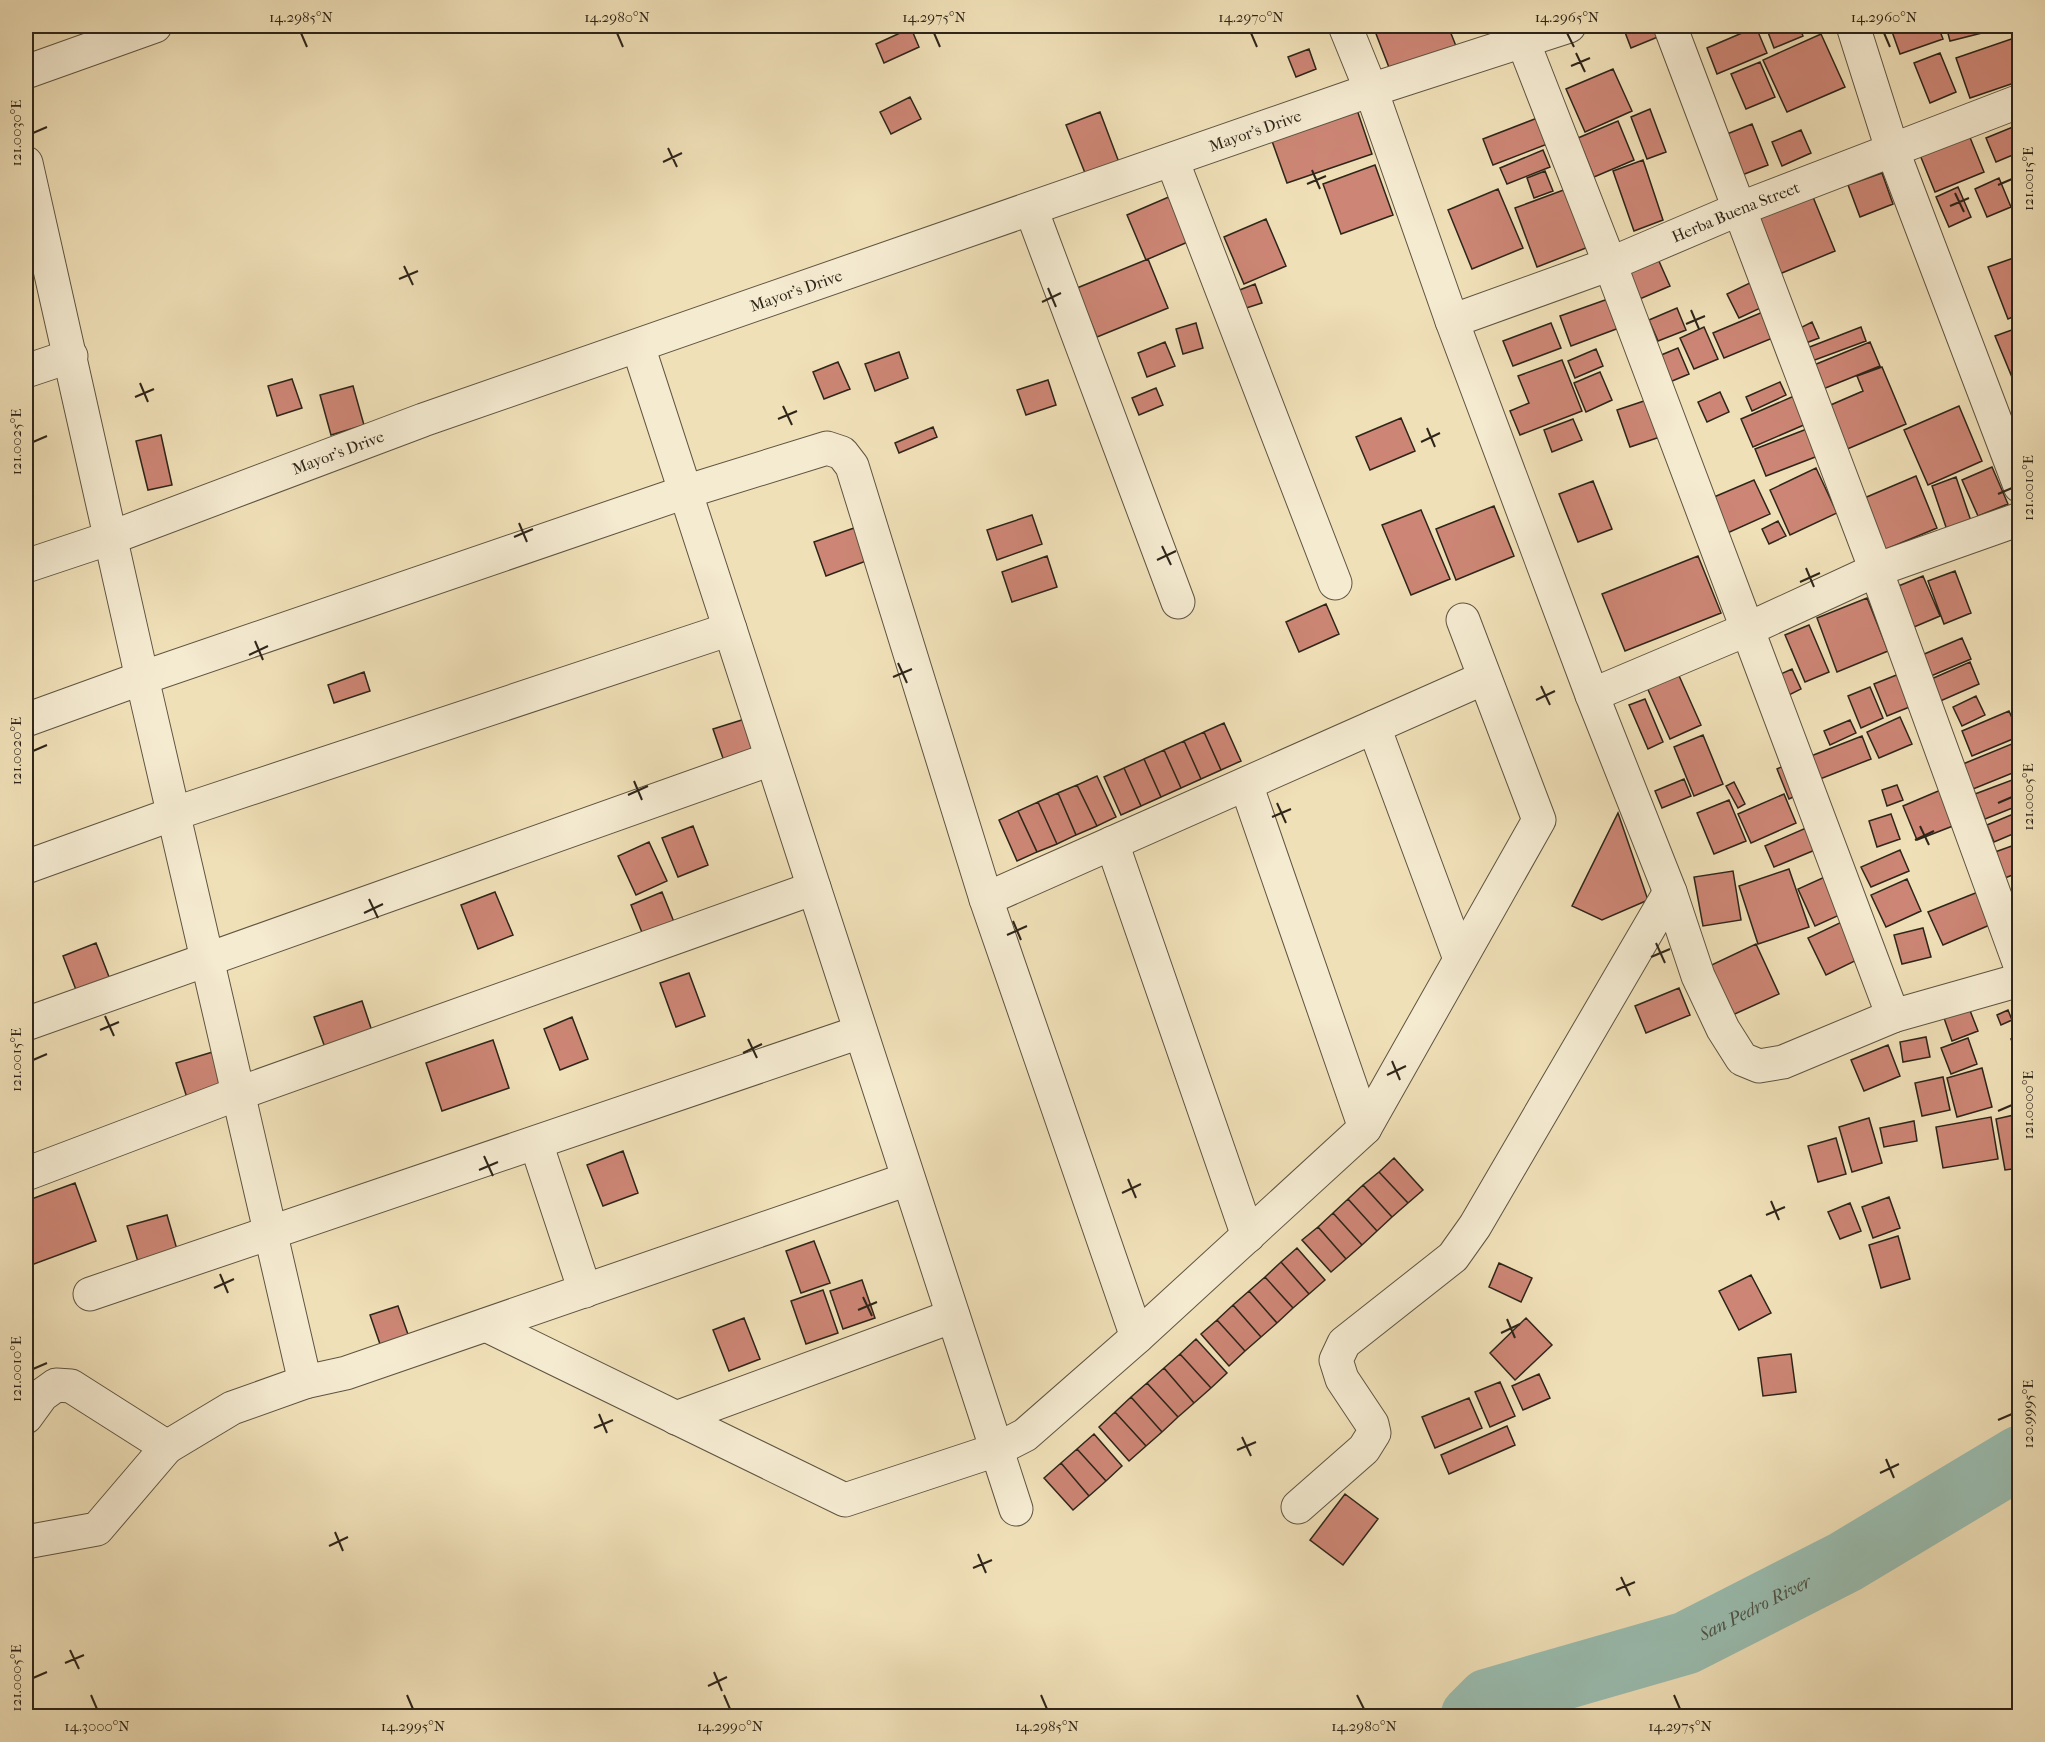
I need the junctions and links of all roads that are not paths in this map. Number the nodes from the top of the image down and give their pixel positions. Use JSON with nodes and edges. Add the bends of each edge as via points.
{"nodes":[{"id":1,"x":155,"y":26,"type":"edge"},
{"id":2,"x":1346,"y":26,"type":"edge"},
{"id":3,"x":1569,"y":26,"type":"edge"},
{"id":4,"x":1670,"y":26,"type":"edge"},
{"id":5,"x":1853,"y":26,"type":"edge"},
{"id":6,"x":1520,"y":33,"type":"edge"},
{"id":7,"x":26,"y":72,"type":"edge"},
{"id":8,"x":1371,"y":90,"type":"junction"},
{"id":9,"x":2019,"y":101,"type":"edge"},
{"id":10,"x":1892,"y":149,"type":"junction"},
{"id":11,"x":1172,"y":160,"type":"junction"},
{"id":12,"x":26,"y":163,"type":"edge"},
{"id":13,"x":1031,"y":209,"type":"junction"},
{"id":14,"x":1739,"y":209,"type":"junction"},
{"id":15,"x":31,"y":215,"type":"edge"},
{"id":16,"x":1610,"y":264,"type":"junction"},
{"id":17,"x":1452,"y":321,"type":"junction"},
{"id":18,"x":638,"y":346,"type":"junction"},
{"id":19,"x":71,"y":356,"type":"junction"},
{"id":20,"x":26,"y":371,"type":"edge"},
{"id":21,"x":2019,"y":486,"type":"edge"},
{"id":22,"x":685,"y":492,"type":"junction"},
{"id":23,"x":2019,"y":519,"type":"edge"},
{"id":24,"x":110,"y":537,"type":"junction"},
{"id":25,"x":26,"y":566,"type":"edge"},
{"id":26,"x":1876,"y":570,"type":"junction"},
{"id":27,"x":1335,"y":583,"type":"dead end"},
{"id":28,"x":1178,"y":602,"type":"dead end"},
{"id":29,"x":1463,"y":620,"type":"dead end"},
{"id":30,"x":730,"y":629,"type":"junction"},
{"id":31,"x":1748,"y":629,"type":"junction"},
{"id":32,"x":142,"y":678,"type":"junction"},
{"id":33,"x":1484,"y":678,"type":"junction"},
{"id":34,"x":1592,"y":695,"type":"junction"},
{"id":35,"x":26,"y":720,"type":"edge"},
{"id":36,"x":1374,"y":727,"type":"junction"},
{"id":37,"x":771,"y":759,"type":"junction"},
{"id":38,"x":1246,"y":784,"type":"junction"},
{"id":39,"x":173,"y":814,"type":"junction"},
{"id":40,"x":1112,"y":843,"type":"junction"},
{"id":41,"x":26,"y":867,"type":"edge"},
{"id":42,"x":814,"y":888,"type":"junction"},
{"id":43,"x":1671,"y":892,"type":"junction"},
{"id":44,"x":986,"y":899,"type":"junction"},
{"id":45,"x":1461,"y":959,"type":"junction"},
{"id":46,"x":207,"y":960,"type":"junction"},
{"id":47,"x":2019,"y":965,"type":"edge"},
{"id":48,"x":2019,"y":980,"type":"edge"},
{"id":49,"x":1893,"y":1016,"type":"junction"},
{"id":50,"x":26,"y":1024,"type":"edge"},
{"id":51,"x":860,"y":1032,"type":"junction"},
{"id":52,"x":237,"y":1094,"type":"junction"},
{"id":53,"x":1365,"y":1128,"type":"junction"},
{"id":54,"x":536,"y":1143,"type":"junction"},
{"id":55,"x":26,"y":1174,"type":"edge"},
{"id":56,"x":909,"y":1179,"type":"junction"},
{"id":57,"x":269,"y":1234,"type":"junction"},
{"id":58,"x":1248,"y":1236,"type":"junction"},
{"id":59,"x":585,"y":1291,"type":"junction"},
{"id":60,"x":90,"y":1294,"type":"dead end"},
{"id":61,"x":953,"y":1316,"type":"junction"},
{"id":62,"x":486,"y":1325,"type":"junction"},
{"id":63,"x":1137,"y":1337,"type":"junction"},
{"id":64,"x":304,"y":1382,"type":"junction"},
{"id":65,"x":26,"y":1417,"type":"edge"},
{"id":66,"x":676,"y":1418,"type":"junction"},
{"id":67,"x":167,"y":1447,"type":"junction"},
{"id":68,"x":996,"y":1450,"type":"junction"},
{"id":69,"x":1298,"y":1507,"type":"dead end"},
{"id":70,"x":1016,"y":1509,"type":"dead end"},
{"id":71,"x":26,"y":1542,"type":"edge"}],
"edges":[{"from":1,"to":7,"type":"street"},
{"from":2,"to":8,"type":"street"},
{"from":3,"to":6,"type":"street","name":"Mayor's Drive"},
{"from":4,"to":14,"type":"street"},
{"from":5,"to":10,"type":"street"},
{"from":6,"to":8,"type":"street","name":"Mayor's Drive"},
{"from":6,"to":16,"type":"street"},
{"from":8,"to":11,"type":"street","name":"Mayor's Drive"},
{"from":8,"to":17,"type":"street"},
{"from":9,"to":10,"type":"street","name":"Herba Buena Street"},
{"from":10,"to":14,"type":"street","name":"Herba Buena Street"},
{"from":10,"to":21,"type":"street"},
{"from":11,"to":13,"type":"street","name":"Mayor's Drive"},
{"from":11,"to":27,"type":"street"},
{"from":12,"to":15,"type":"street"},
{"from":13,"to":18,"type":"street","name":"Mayor's Drive"},
{"from":13,"to":28,"type":"street"},
{"from":14,"to":16,"type":"street","name":"Herba Buena Street"},
{"from":14,"to":26,"type":"street"},
{"from":15,"to":19,"type":"street"},
{"from":16,"to":17,"type":"street","name":"Herba Buena Street"},
{"from":16,"to":31,"type":"street"},
{"from":17,"to":34,"type":"street"},
{"from":18,"to":22,"type":"street"},
{"from":18,"to":24,"type":"street","name":"Mayor's Drive","via":[[423,420]]},
{"from":19,"to":20,"type":"street"},
{"from":19,"to":24,"type":"street"},
{"from":22,"to":30,"type":"street"},
{"from":22,"to":32,"type":"street"},
{"from":22,"to":44,"type":"street","via":[[827,448],[842,453],[852,466]]},
{"from":23,"to":26,"type":"street"},
{"from":24,"to":25,"type":"street","name":"Mayor's Drive"},
{"from":24,"to":32,"type":"street"},
{"from":26,"to":31,"type":"street"},
{"from":26,"to":47,"type":"street"},
{"from":29,"to":33,"type":"street"},
{"from":30,"to":37,"type":"street"},
{"from":30,"to":39,"type":"street"},
{"from":31,"to":34,"type":"street"},
{"from":31,"to":49,"type":"street"},
{"from":32,"to":35,"type":"street"},
{"from":32,"to":39,"type":"street"},
{"from":33,"to":36,"type":"street"},
{"from":33,"to":45,"type":"street","via":[[1539,820]]},
{"from":34,"to":43,"type":"street"},
{"from":36,"to":38,"type":"street"},
{"from":36,"to":45,"type":"street"},
{"from":37,"to":42,"type":"street"},
{"from":37,"to":46,"type":"street"},
{"from":38,"to":40,"type":"street"},
{"from":38,"to":53,"type":"street"},
{"from":39,"to":41,"type":"street"},
{"from":39,"to":46,"type":"street"},
{"from":40,"to":44,"type":"street"},
{"from":40,"to":58,"type":"street"},
{"from":42,"to":51,"type":"street"},
{"from":42,"to":52,"type":"street"},
{"from":43,"to":49,"type":"street","via":[[1698,976],[1742,1059],[1759,1066],[1783,1062]]},
{"from":43,"to":69,"type":"street","via":[[1453,1257],[1344,1344],[1336,1360],[1342,1379],[1374,1433],[1364,1449]]},
{"from":44,"to":63,"type":"street"},
{"from":45,"to":53,"type":"street"},
{"from":46,"to":50,"type":"street"},
{"from":46,"to":52,"type":"street"},
{"from":48,"to":49,"type":"street"},
{"from":51,"to":54,"type":"street"},
{"from":51,"to":56,"type":"street"},
{"from":52,"to":55,"type":"street"},
{"from":52,"to":57,"type":"street"},
{"from":53,"to":58,"type":"street"},
{"from":54,"to":57,"type":"street"},
{"from":54,"to":59,"type":"street"},
{"from":56,"to":59,"type":"street"},
{"from":56,"to":61,"type":"street"},
{"from":57,"to":60,"type":"street"},
{"from":57,"to":64,"type":"street"},
{"from":58,"to":63,"type":"street"},
{"from":59,"to":62,"type":"street"},
{"from":61,"to":66,"type":"street"},
{"from":61,"to":68,"type":"street"},
{"from":62,"to":64,"type":"street","via":[[346,1373]]},
{"from":62,"to":66,"type":"street"},
{"from":63,"to":68,"type":"street","via":[[1025,1435]]},
{"from":64,"to":67,"type":"street","via":[[232,1408]]},
{"from":65,"to":67,"type":"street","via":[[42,1395],[56,1385],[71,1386]]},
{"from":66,"to":68,"type":"street","via":[[845,1500]]},
{"from":67,"to":71,"type":"street","via":[[97,1529]]},
{"from":68,"to":70,"type":"street"}]}
